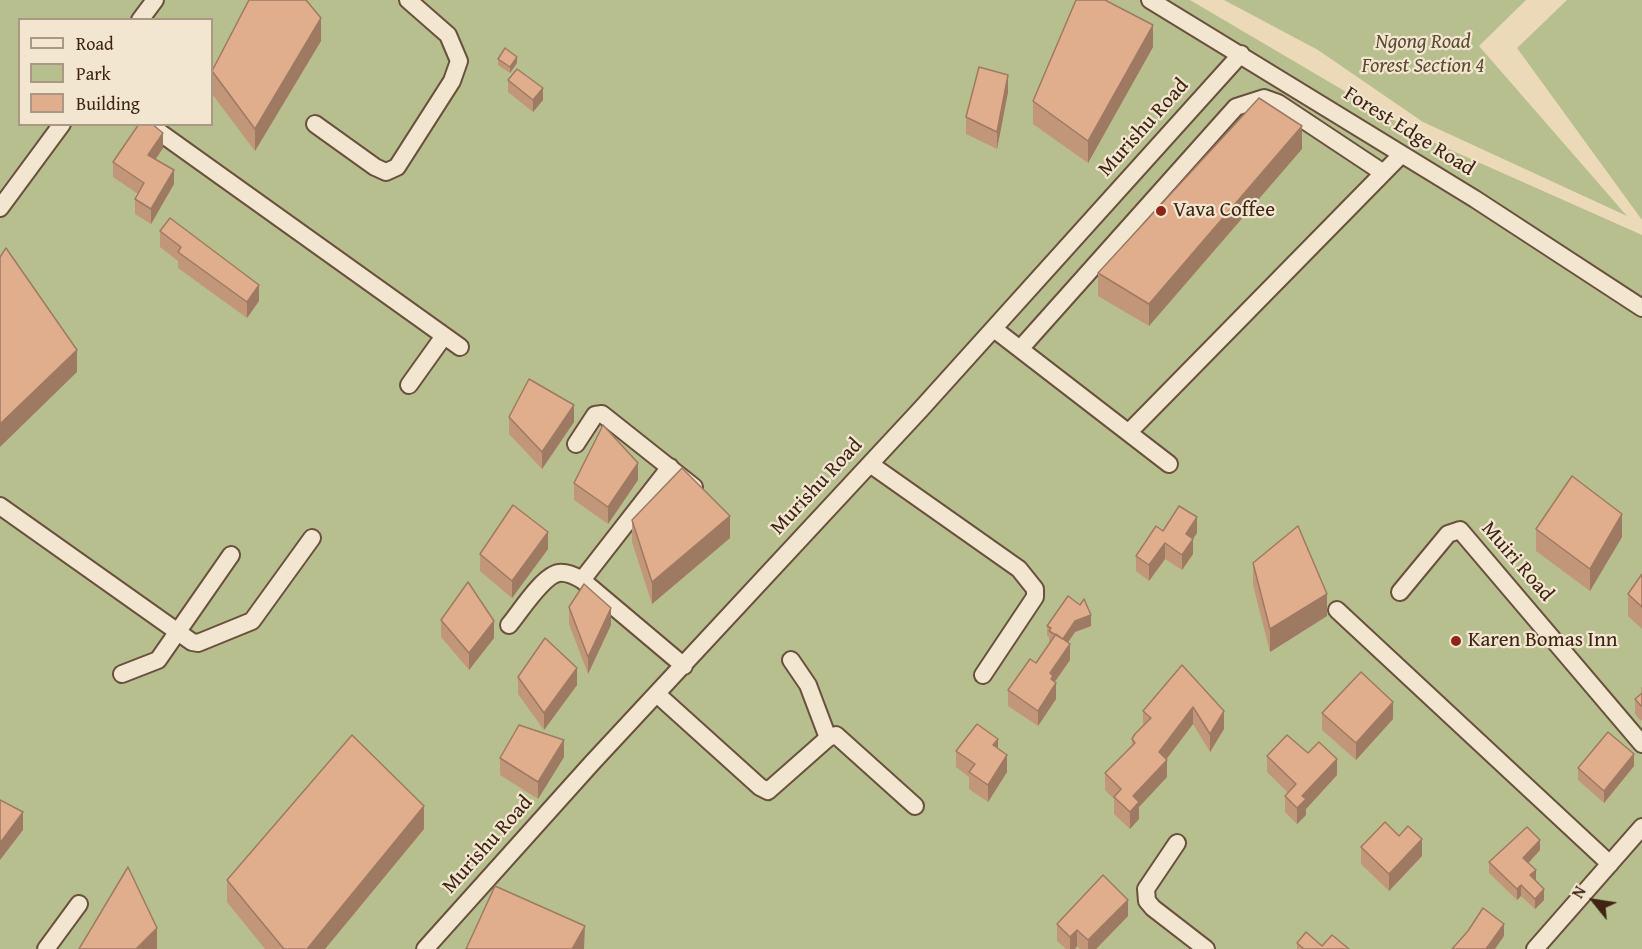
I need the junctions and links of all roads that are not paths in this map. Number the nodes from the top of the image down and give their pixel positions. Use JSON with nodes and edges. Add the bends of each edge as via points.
{"nodes":[{"id":1,"x":155,"y":0,"type":"edge"},
{"id":2,"x":408,"y":0,"type":"edge"},
{"id":3,"x":1149,"y":0,"type":"edge"},
{"id":4,"x":142,"y":18,"type":"edge"},
{"id":5,"x":1241,"y":54,"type":"junction"},
{"id":6,"x":315,"y":124,"type":"dead end"},
{"id":7,"x":60,"y":126,"type":"edge"},
{"id":8,"x":151,"y":126,"type":"edge"},
{"id":9,"x":1401,"y":155,"type":"junction"},
{"id":10,"x":1382,"y":172,"type":"junction"},
{"id":11,"x":5,"y":189,"type":"edge"},
{"id":12,"x":0,"y":208,"type":"edge"},
{"id":13,"x":1642,"y":308,"type":"edge"},
{"id":14,"x":994,"y":329,"type":"junction"},
{"id":15,"x":444,"y":336,"type":"junction"},
{"id":16,"x":460,"y":347,"type":"dead end"},
{"id":17,"x":1020,"y":349,"type":"junction"},
{"id":18,"x":409,"y":386,"type":"dead end"},
{"id":19,"x":1130,"y":431,"type":"junction"},
{"id":20,"x":576,"y":444,"type":"dead end"},
{"id":21,"x":870,"y":464,"type":"junction"},
{"id":22,"x":1169,"y":464,"type":"dead end"},
{"id":23,"x":670,"y":467,"type":"junction"},
{"id":24,"x":710,"y":500,"type":"edge"},
{"id":25,"x":0,"y":506,"type":"edge"},
{"id":26,"x":312,"y":538,"type":"dead end"},
{"id":27,"x":231,"y":555,"type":"dead end"},
{"id":28,"x":582,"y":580,"type":"junction"},
{"id":29,"x":1400,"y":592,"type":"dead end"},
{"id":30,"x":1337,"y":610,"type":"dead end"},
{"id":31,"x":509,"y":625,"type":"dead end"},
{"id":32,"x":178,"y":632,"type":"junction"},
{"id":33,"x":791,"y":660,"type":"dead end"},
{"id":34,"x":684,"y":666,"type":"junction"},
{"id":35,"x":122,"y":674,"type":"dead end"},
{"id":36,"x":983,"y":675,"type":"dead end"},
{"id":37,"x":658,"y":694,"type":"junction"},
{"id":38,"x":828,"y":738,"type":"junction"},
{"id":39,"x":1642,"y":744,"type":"edge"},
{"id":40,"x":915,"y":806,"type":"dead end"},
{"id":41,"x":1642,"y":827,"type":"edge"},
{"id":42,"x":1178,"y":843,"type":"dead end"},
{"id":43,"x":1610,"y":864,"type":"junction"},
{"id":44,"x":79,"y":904,"type":"dead end"},
{"id":45,"x":46,"y":949,"type":"edge"},
{"id":46,"x":425,"y":949,"type":"edge"},
{"id":47,"x":1206,"y":949,"type":"edge"},
{"id":48,"x":1535,"y":949,"type":"edge"}],
"edges":[{"from":1,"to":4,"type":"street"},
{"from":2,"to":6,"type":"street","via":[[448,35],[459,61],[452,81],[398,167],[386,172],[375,167]]},
{"from":3,"to":5,"type":"street","name":"Forest Edge Road"},
{"from":5,"to":9,"type":"street","name":"Forest Edge Road"},
{"from":5,"to":14,"type":"street","name":"Murishu Road"},
{"from":7,"to":11,"type":"street"},
{"from":8,"to":15,"type":"street"},
{"from":9,"to":10,"type":"street"},
{"from":9,"to":13,"type":"street","name":"Forest Edge Road"},
{"from":10,"to":17,"type":"street","via":[[1278,103],[1264,98],[1236,107]]},
{"from":10,"to":19,"type":"street"},
{"from":11,"to":12,"type":"street"},
{"from":14,"to":17,"type":"street"},
{"from":14,"to":21,"type":"street","name":"Murishu Road"},
{"from":15,"to":16,"type":"street"},
{"from":15,"to":18,"type":"street"},
{"from":17,"to":19,"type":"street"},
{"from":19,"to":22,"type":"street"},
{"from":20,"to":23,"type":"street","via":[[600,413]]},
{"from":21,"to":34,"type":"street","name":"Murishu Road"},
{"from":21,"to":36,"type":"street","via":[[1019,569],[1035,589],[1035,597]]},
{"from":23,"to":24,"type":"street"},
{"from":23,"to":28,"type":"street"},
{"from":25,"to":32,"type":"street"},
{"from":26,"to":32,"type":"street","via":[[252,621],[198,643]]},
{"from":27,"to":32,"type":"street"},
{"from":28,"to":31,"type":"street","via":[[571,574],[548,577]]},
{"from":28,"to":34,"type":"street"},
{"from":29,"to":39,"type":"street","name":"Muiri Road","via":[[1448,534],[1460,531]]},
{"from":30,"to":43,"type":"street"},
{"from":32,"to":35,"type":"street","via":[[158,660]]},
{"from":33,"to":38,"type":"street","via":[[808,685]]},
{"from":34,"to":37,"type":"street","name":"Murishu Road"},
{"from":37,"to":38,"type":"street","via":[[768,791]]},
{"from":37,"to":46,"type":"street","name":"Murishu Road"},
{"from":38,"to":40,"type":"street","via":[[843,738]]},
{"from":41,"to":43,"type":"street"},
{"from":42,"to":47,"type":"street","via":[[1146,889],[1147,901]]},
{"from":43,"to":48,"type":"street"},
{"from":44,"to":45,"type":"street"}]}
